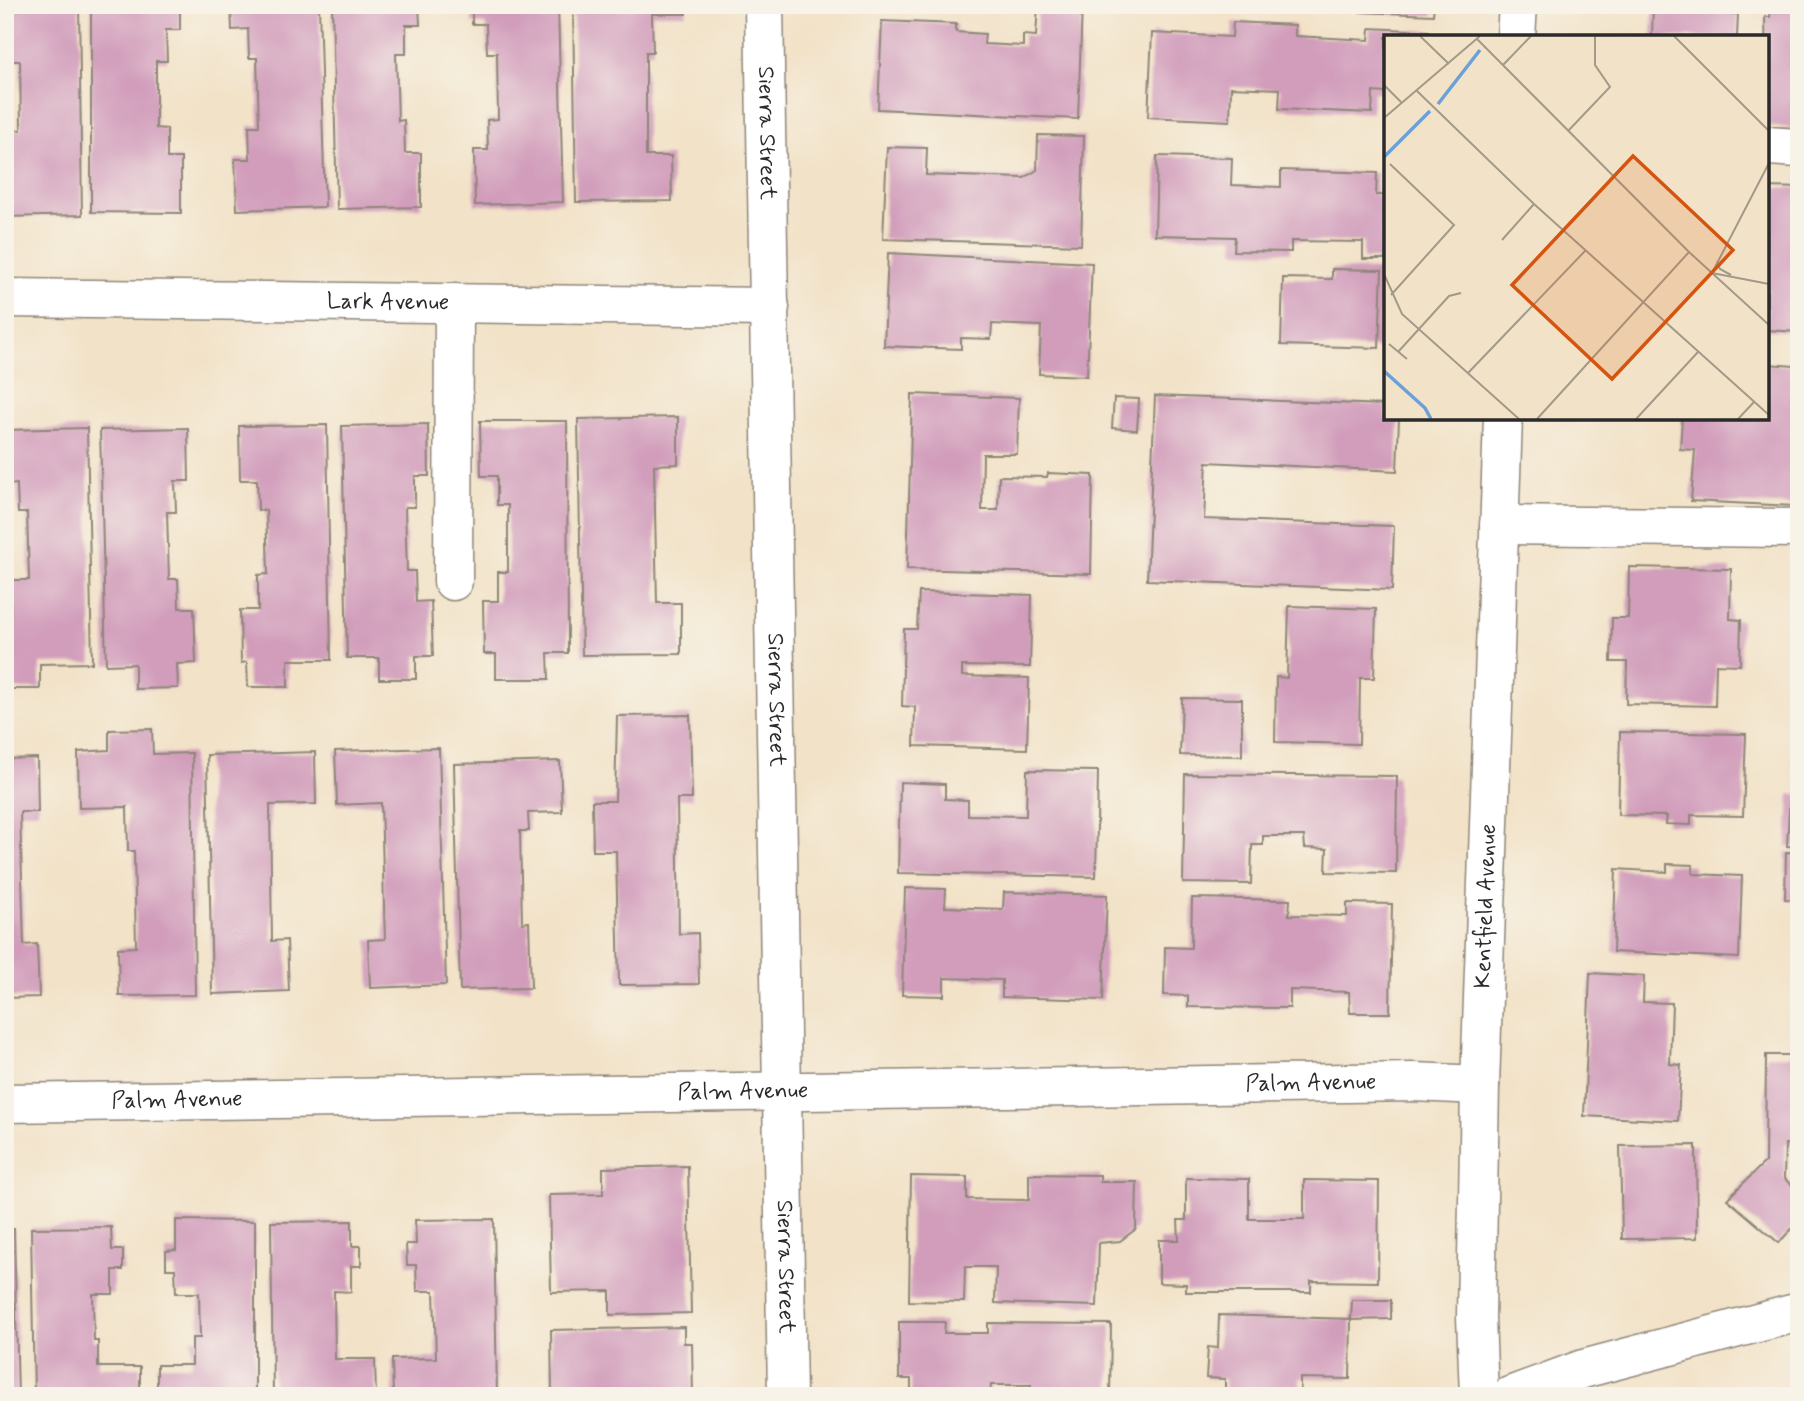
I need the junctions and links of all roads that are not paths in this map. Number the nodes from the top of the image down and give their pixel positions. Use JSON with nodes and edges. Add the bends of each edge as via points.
{"nodes":[{"id":1,"x":764,"y":5,"type":"edge"},
{"id":2,"x":1518,"y":5,"type":"edge"},
{"id":3,"x":1516,"y":35,"type":"edge"},
{"id":4,"x":1769,"y":146,"type":"edge"},
{"id":5,"x":1799,"y":148,"type":"edge"},
{"id":6,"x":5,"y":298,"type":"edge"},
{"id":7,"x":454,"y":303,"type":"junction"},
{"id":8,"x":770,"y":307,"type":"junction"},
{"id":9,"x":1503,"y":420,"type":"edge"},
{"id":10,"x":1499,"y":525,"type":"junction"},
{"id":11,"x":1799,"y":528,"type":"edge"},
{"id":12,"x":453,"y":582,"type":"dead end"},
{"id":13,"x":1480,"y":1085,"type":"junction"},
{"id":14,"x":782,"y":1091,"type":"junction"},
{"id":15,"x":5,"y":1103,"type":"edge"},
{"id":16,"x":1799,"y":1312,"type":"edge"},
{"id":17,"x":1599,"y":1380,"type":"edge"},
{"id":18,"x":787,"y":1396,"type":"edge"},
{"id":19,"x":1479,"y":1396,"type":"edge"},
{"id":20,"x":1510,"y":1396,"type":"edge"}],
"edges":[{"from":1,"to":8,"type":"street","name":"Sierra Street"},
{"from":2,"to":3,"type":"street"},
{"from":4,"to":5,"type":"street"},
{"from":6,"to":7,"type":"street","name":"Lark Avenue"},
{"from":7,"to":8,"type":"street","name":"Lark Avenue"},
{"from":7,"to":12,"type":"street"},
{"from":8,"to":14,"type":"street","name":"Sierra Street"},
{"from":9,"to":10,"type":"street","name":"Kentfield Avenue"},
{"from":10,"to":11,"type":"street"},
{"from":10,"to":13,"type":"street","name":"Kentfield Avenue"},
{"from":13,"to":14,"type":"street","name":"Palm Avenue","via":[[1414,1082]]},
{"from":13,"to":19,"type":"street","name":"Kentfield Avenue"},
{"from":14,"to":15,"type":"street","name":"Palm Avenue"},
{"from":14,"to":18,"type":"street","name":"Sierra Street"},
{"from":16,"to":17,"type":"street"},
{"from":17,"to":20,"type":"street","via":[[1583,1369]]}]}
